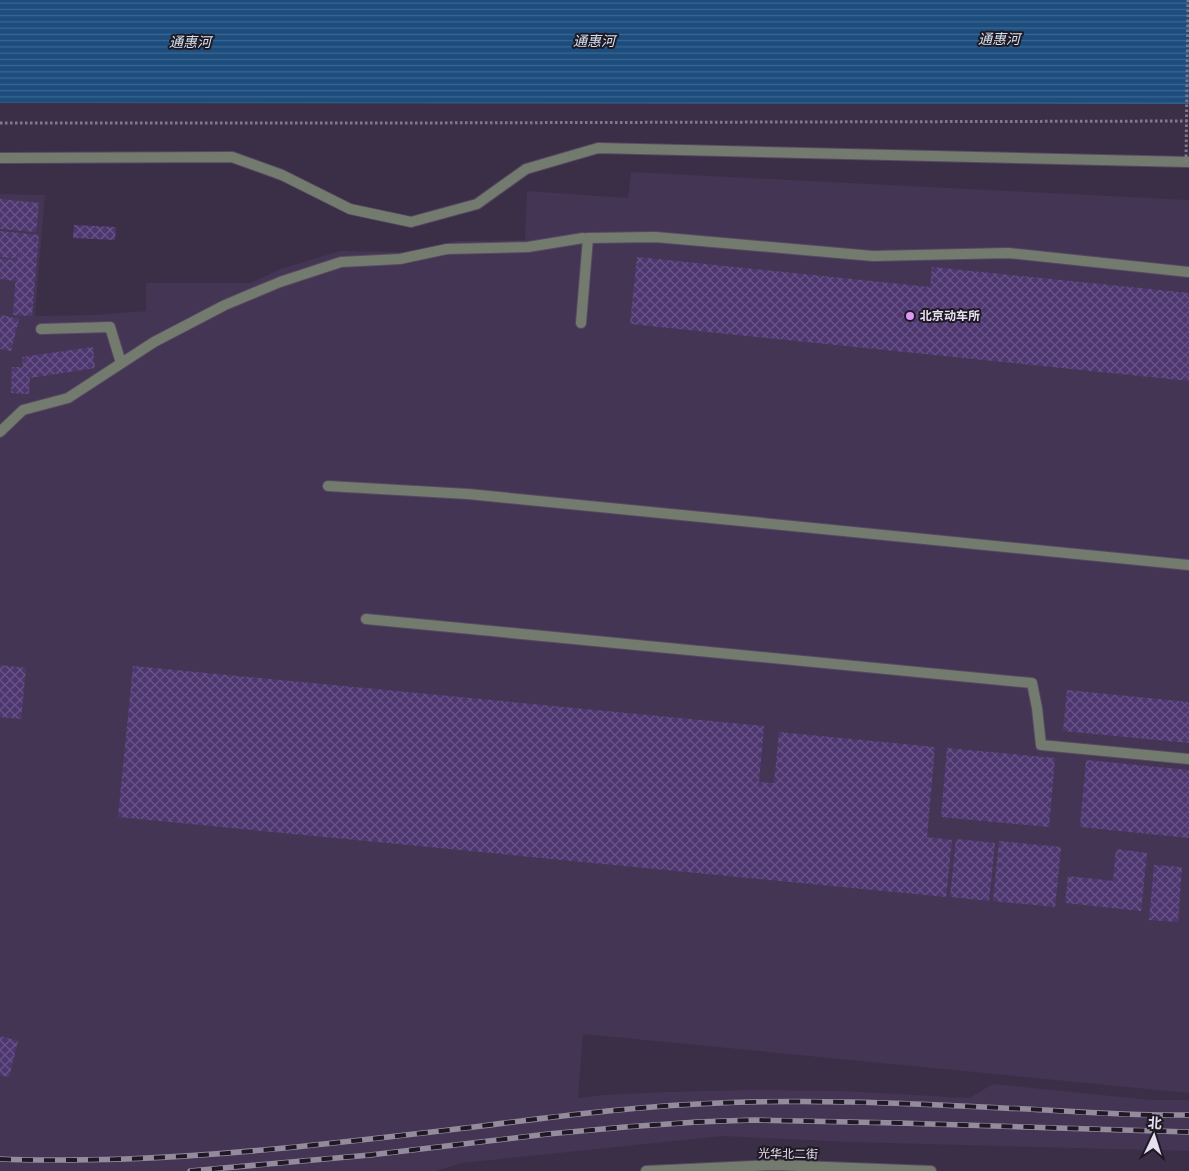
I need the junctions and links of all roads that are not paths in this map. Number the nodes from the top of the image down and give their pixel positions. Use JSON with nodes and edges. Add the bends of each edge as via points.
{"nodes":[{"id":1,"x":0,"y":158,"type":"edge"},
{"id":2,"x":1187,"y":162,"type":"edge"},
{"id":3,"x":583,"y":238,"type":"dead end"},
{"id":4,"x":1189,"y":272,"type":"edge"},
{"id":5,"x":581,"y":323,"type":"dead end"},
{"id":6,"x":41,"y":329,"type":"dead end"},
{"id":7,"x":121,"y":364,"type":"junction"},
{"id":8,"x":0,"y":432,"type":"edge"},
{"id":9,"x":328,"y":486,"type":"dead end"},
{"id":10,"x":1189,"y":565,"type":"edge"},
{"id":11,"x":366,"y":619,"type":"dead end"},
{"id":12,"x":1189,"y":759,"type":"edge"},
{"id":13,"x":646,"y":1171,"type":"edge"},
{"id":14,"x":931,"y":1171,"type":"edge"}],
"edges":[{"from":1,"to":2,"type":"street","via":[[232,157],[282,175],[350,209],[411,222],[477,204],[526,168],[598,148]]},
{"from":3,"to":7,"type":"street","via":[[528,247],[447,249],[400,259],[340,262],[226,305],[154,342]]},
{"from":4,"to":5,"type":"street","via":[[1008,253],[873,256],[655,237],[588,238]]},
{"from":6,"to":7,"type":"street","via":[[110,328]]},
{"from":7,"to":8,"type":"street","via":[[68,398],[23,410]]},
{"from":9,"to":10,"type":"street","via":[[468,494]]},
{"from":11,"to":12,"type":"street","via":[[1032,683],[1041,745]]},
{"from":13,"to":14,"type":"street","name":"光华北二街","via":[[774,1165]]}]}
